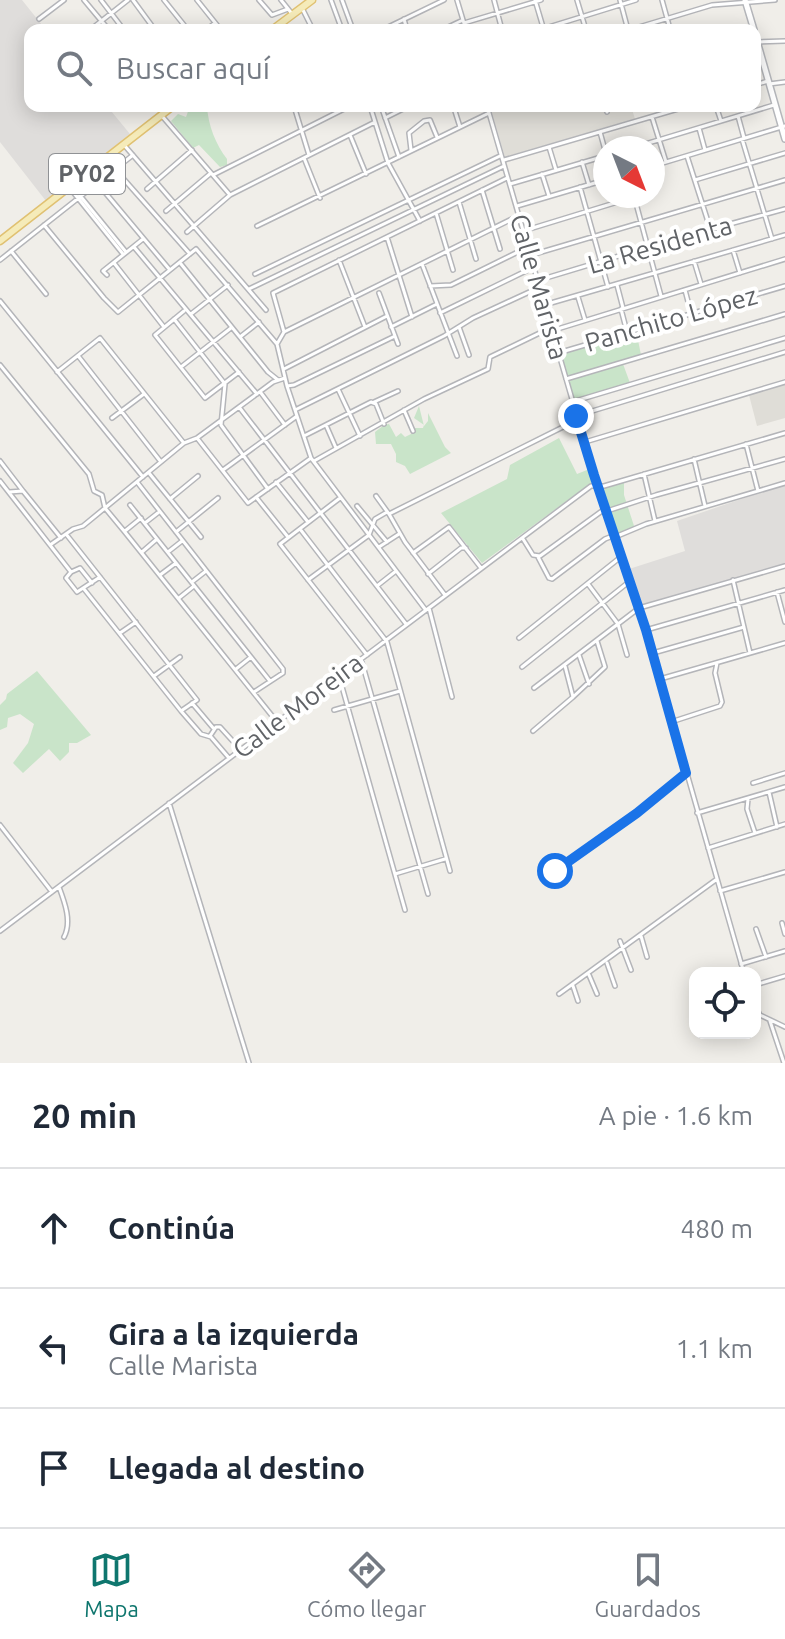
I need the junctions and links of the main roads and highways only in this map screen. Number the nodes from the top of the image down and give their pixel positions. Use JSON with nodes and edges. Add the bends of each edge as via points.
{"nodes":[{"id":1,"x":312,"y":0,"type":"edge"},
{"id":2,"x":278,"y":24,"type":"edge"},
{"id":3,"x":165,"y":112,"type":"edge"},
{"id":4,"x":0,"y":241,"type":"edge"}],
"edges":[{"from":1,"to":2,"type":"main road"},
{"from":3,"to":4,"type":"main road","number":"PY02"}]}
